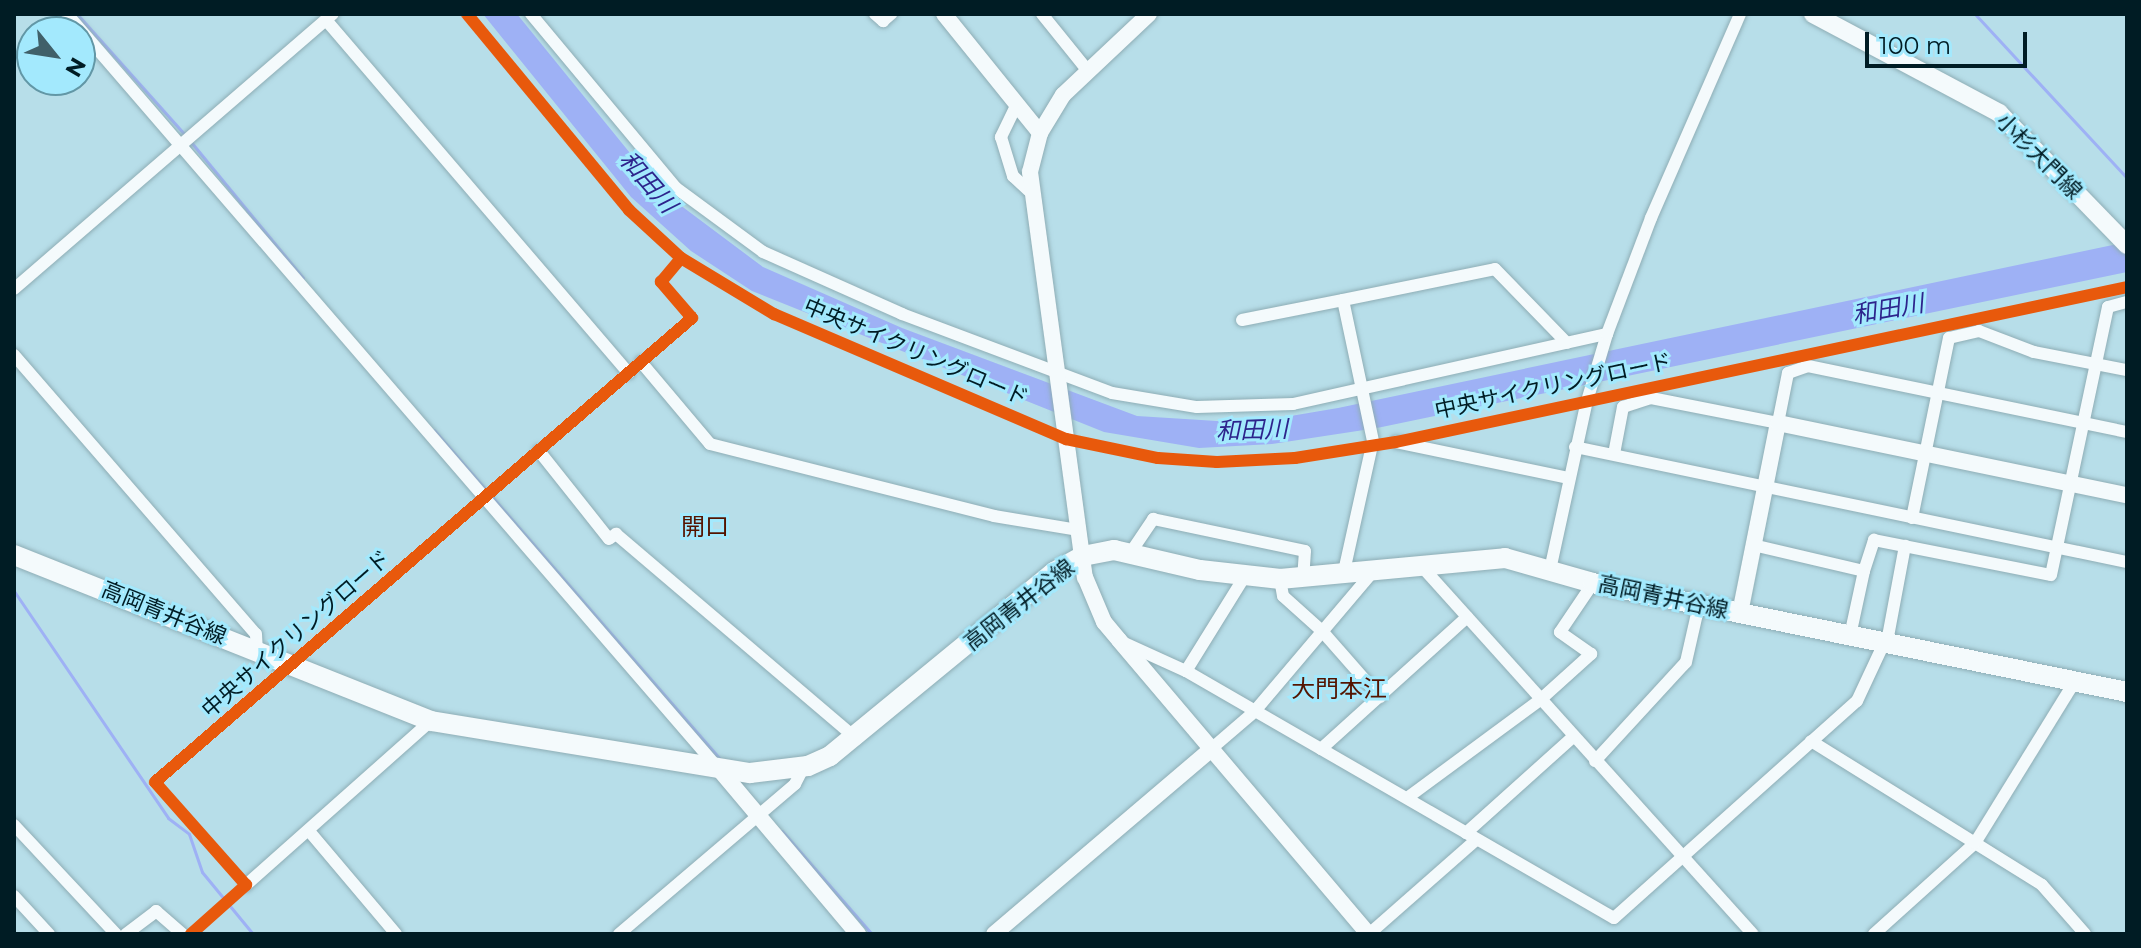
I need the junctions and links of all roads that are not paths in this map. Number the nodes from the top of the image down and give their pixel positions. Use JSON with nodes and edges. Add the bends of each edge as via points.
{"nodes":[{"id":1,"x":67,"y":14,"type":"edge"},
{"id":2,"x":531,"y":14,"type":"edge"},
{"id":3,"x":875,"y":14,"type":"edge"},
{"id":4,"x":891,"y":14,"type":"edge"},
{"id":5,"x":944,"y":14,"type":"edge"},
{"id":6,"x":1042,"y":14,"type":"edge"},
{"id":7,"x":1149,"y":14,"type":"edge"},
{"id":8,"x":1740,"y":14,"type":"edge"},
{"id":9,"x":1813,"y":14,"type":"edge"},
{"id":10,"x":330,"y":17,"type":"edge"},
{"id":11,"x":1084,"y":66,"type":"dead end"},
{"id":12,"x":1017,"y":104,"type":"junction"},
{"id":13,"x":1040,"y":133,"type":"junction"},
{"id":14,"x":181,"y":146,"type":"junction"},
{"id":15,"x":1028,"y":190,"type":"junction"},
{"id":16,"x":2121,"y":238,"type":"edge"},
{"id":17,"x":14,"y":289,"type":"edge"},
{"id":18,"x":1343,"y":300,"type":"junction"},
{"id":19,"x":2127,"y":302,"type":"edge"},
{"id":20,"x":1242,"y":320,"type":"dead end"},
{"id":21,"x":1607,"y":334,"type":"junction"},
{"id":22,"x":1567,"y":343,"type":"junction"},
{"id":23,"x":14,"y":355,"type":"edge"},
{"id":24,"x":641,"y":362,"type":"dead end"},
{"id":25,"x":2096,"y":363,"type":"junction"},
{"id":26,"x":2127,"y":370,"type":"edge"},
{"id":27,"x":1055,"y":372,"type":"junction"},
{"id":28,"x":629,"y":373,"type":"dead end"},
{"id":29,"x":1362,"y":387,"type":"junction"},
{"id":30,"x":1937,"y":393,"type":"junction"},
{"id":31,"x":1778,"y":423,"type":"junction"},
{"id":32,"x":2083,"y":424,"type":"junction"},
{"id":33,"x":2127,"y":432,"type":"edge"},
{"id":34,"x":1396,"y":442,"type":"dead end"},
{"id":35,"x":1575,"y":447,"type":"junction"},
{"id":36,"x":539,"y":451,"type":"dead end"},
{"id":37,"x":1926,"y":452,"type":"junction"},
{"id":38,"x":1614,"y":454,"type":"junction"},
{"id":39,"x":1569,"y":478,"type":"junction"},
{"id":40,"x":2071,"y":483,"type":"junction"},
{"id":41,"x":1767,"y":489,"type":"junction"},
{"id":42,"x":2127,"y":495,"type":"edge"},
{"id":43,"x":1912,"y":518,"type":"junction"},
{"id":44,"x":1079,"y":530,"type":"junction"},
{"id":45,"x":1753,"y":545,"type":"junction"},
{"id":46,"x":1905,"y":546,"type":"junction"},
{"id":47,"x":2057,"y":547,"type":"junction"},
{"id":48,"x":1131,"y":552,"type":"junction"},
{"id":49,"x":14,"y":555,"type":"edge"},
{"id":50,"x":1083,"y":556,"type":"junction"},
{"id":51,"x":2127,"y":562,"type":"edge"},
{"id":52,"x":1424,"y":569,"type":"junction"},
{"id":53,"x":1550,"y":570,"type":"junction"},
{"id":54,"x":1864,"y":571,"type":"junction"},
{"id":55,"x":1371,"y":574,"type":"junction"},
{"id":56,"x":1245,"y":576,"type":"junction"},
{"id":57,"x":1343,"y":576,"type":"junction"},
{"id":58,"x":1280,"y":579,"type":"junction"},
{"id":59,"x":1303,"y":579,"type":"junction"},
{"id":60,"x":1593,"y":583,"type":"junction"},
{"id":61,"x":1699,"y":605,"type":"junction"},
{"id":62,"x":1740,"y":613,"type":"junction"},
{"id":63,"x":1467,"y":617,"type":"junction"},
{"id":64,"x":1322,"y":631,"type":"junction"},
{"id":65,"x":1850,"y":636,"type":"junction"},
{"id":66,"x":1119,"y":640,"type":"junction"},
{"id":67,"x":1886,"y":642,"type":"junction"},
{"id":68,"x":257,"y":651,"type":"junction"},
{"id":69,"x":1186,"y":671,"type":"junction"},
{"id":70,"x":2075,"y":681,"type":"junction"},
{"id":71,"x":2127,"y":692,"type":"edge"},
{"id":72,"x":1380,"y":697,"type":"junction"},
{"id":73,"x":1540,"y":700,"type":"junction"},
{"id":74,"x":1254,"y":712,"type":"junction"},
{"id":75,"x":431,"y":721,"type":"junction"},
{"id":76,"x":1573,"y":737,"type":"junction"},
{"id":77,"x":857,"y":739,"type":"junction"},
{"id":78,"x":1811,"y":741,"type":"junction"},
{"id":79,"x":1211,"y":749,"type":"junction"},
{"id":80,"x":1321,"y":749,"type":"junction"},
{"id":81,"x":1595,"y":761,"type":"junction"},
{"id":82,"x":804,"y":766,"type":"junction"},
{"id":83,"x":719,"y":769,"type":"junction"},
{"id":84,"x":1407,"y":798,"type":"junction"},
{"id":85,"x":757,"y":816,"type":"junction"},
{"id":86,"x":14,"y":825,"type":"edge"},
{"id":87,"x":309,"y":831,"type":"junction"},
{"id":88,"x":1471,"y":836,"type":"junction"},
{"id":89,"x":1975,"y":843,"type":"junction"},
{"id":90,"x":1682,"y":857,"type":"junction"},
{"id":91,"x":246,"y":885,"type":"dead end"},
{"id":92,"x":14,"y":896,"type":"edge"},
{"id":93,"x":49,"y":934,"type":"edge"},
{"id":94,"x":116,"y":934,"type":"edge"},
{"id":95,"x":126,"y":934,"type":"edge"},
{"id":96,"x":182,"y":934,"type":"edge"},
{"id":97,"x":396,"y":934,"type":"edge"},
{"id":98,"x":619,"y":934,"type":"edge"},
{"id":99,"x":858,"y":934,"type":"edge"},
{"id":100,"x":994,"y":934,"type":"edge"},
{"id":101,"x":1368,"y":934,"type":"edge"},
{"id":102,"x":1753,"y":934,"type":"edge"},
{"id":103,"x":1874,"y":934,"type":"edge"},
{"id":104,"x":2085,"y":934,"type":"edge"}],
"edges":[{"from":1,"to":14,"type":"street"},
{"from":2,"to":27,"type":"street","via":[[676,188],[763,252],[902,314]]},
{"from":3,"to":4,"type":"street","via":[[883,21]]},
{"from":5,"to":12,"type":"street"},
{"from":6,"to":11,"type":"street"},
{"from":7,"to":13,"type":"street","via":[[1063,95]]},
{"from":8,"to":21,"type":"street"},
{"from":9,"to":16,"type":"main road","name":"小杉大門線","via":[[1999,113]]},
{"from":10,"to":14,"type":"street"},
{"from":10,"to":28,"type":"street"},
{"from":12,"to":13,"type":"street"},
{"from":12,"to":15,"type":"street","via":[[1001,137],[1013,176]]},
{"from":13,"to":15,"type":"street"},
{"from":14,"to":17,"type":"street"},
{"from":14,"to":83,"type":"street"},
{"from":15,"to":27,"type":"street"},
{"from":18,"to":20,"type":"street"},
{"from":18,"to":22,"type":"street","via":[[1495,269]]},
{"from":18,"to":29,"type":"street"},
{"from":19,"to":25,"type":"street","via":[[2108,307]]},
{"from":21,"to":22,"type":"street"},
{"from":21,"to":35,"type":"street"},
{"from":22,"to":29,"type":"street"},
{"from":23,"to":68,"type":"street","via":[[256,634]]},
{"from":24,"to":44,"type":"street","via":[[710,444],[994,516]]},
{"from":25,"to":26,"type":"street"},
{"from":25,"to":30,"type":"street","via":[[2034,352],[1979,331],[1949,338]]},
{"from":25,"to":32,"type":"street"},
{"from":27,"to":29,"type":"street","via":[[1127,397],[1197,407],[1293,404]]},
{"from":27,"to":44,"type":"street"},
{"from":29,"to":57,"type":"street","via":[[1373,441]]},
{"from":30,"to":31,"type":"street","via":[[1808,366],[1788,373]]},
{"from":30,"to":32,"type":"street"},
{"from":30,"to":37,"type":"street"},
{"from":31,"to":37,"type":"street"},
{"from":31,"to":38,"type":"street","via":[[1651,398],[1623,407]]},
{"from":31,"to":41,"type":"street"},
{"from":32,"to":33,"type":"street"},
{"from":32,"to":40,"type":"street"},
{"from":34,"to":39,"type":"street"},
{"from":35,"to":38,"type":"street"},
{"from":35,"to":39,"type":"street"},
{"from":36,"to":77,"type":"street","via":[[609,539],[616,534]]},
{"from":37,"to":40,"type":"street"},
{"from":37,"to":43,"type":"street"},
{"from":38,"to":41,"type":"street"},
{"from":39,"to":53,"type":"street"},
{"from":40,"to":42,"type":"street"},
{"from":40,"to":47,"type":"street"},
{"from":41,"to":43,"type":"street"},
{"from":41,"to":45,"type":"street"},
{"from":43,"to":47,"type":"street"},
{"from":44,"to":50,"type":"street"},
{"from":45,"to":54,"type":"street"},
{"from":45,"to":62,"type":"street"},
{"from":46,"to":47,"type":"street","via":[[2051,575]]},
{"from":46,"to":54,"type":"street","via":[[1874,540]]},
{"from":46,"to":67,"type":"street"},
{"from":47,"to":51,"type":"street"},
{"from":48,"to":50,"type":"main road","name":"高岡青井谷線"},
{"from":48,"to":56,"type":"main road","name":"高岡青井谷線"},
{"from":48,"to":59,"type":"street","via":[[1153,519],[1305,551]]},
{"from":49,"to":68,"type":"main road","name":"高岡青井谷線"},
{"from":50,"to":66,"type":"street","via":[[1093,599]]},
{"from":50,"to":77,"type":"main road","name":"高岡青井谷線","via":[[1010,607]]},
{"from":52,"to":53,"type":"main road","name":"高岡青井谷線","via":[[1480,557]]},
{"from":52,"to":55,"type":"main road","name":"高岡青井谷線"},
{"from":52,"to":63,"type":"street"},
{"from":53,"to":60,"type":"main road","name":"高岡青井谷線"},
{"from":54,"to":65,"type":"street"},
{"from":55,"to":57,"type":"main road","name":"高岡青井谷線"},
{"from":55,"to":64,"type":"street"},
{"from":56,"to":58,"type":"main road","name":"高岡青井谷線"},
{"from":56,"to":69,"type":"street"},
{"from":57,"to":59,"type":"main road","name":"高岡青井谷線"},
{"from":58,"to":59,"type":"main road","name":"高岡青井谷線"},
{"from":58,"to":64,"type":"street","via":[[1283,596]]},
{"from":60,"to":61,"type":"main road","name":"高岡青井谷線"},
{"from":60,"to":73,"type":"street","via":[[1560,632],[1591,654]]},
{"from":61,"to":62,"type":"main road","name":"高岡青井谷線"},
{"from":61,"to":81,"type":"street","via":[[1686,662]]},
{"from":62,"to":65,"type":"main road","name":"高岡青井谷線"},
{"from":63,"to":72,"type":"street"},
{"from":63,"to":73,"type":"street"},
{"from":64,"to":72,"type":"street"},
{"from":64,"to":74,"type":"street"},
{"from":65,"to":67,"type":"main road","name":"高岡青井谷線"},
{"from":66,"to":69,"type":"street"},
{"from":66,"to":79,"type":"street"},
{"from":67,"to":70,"type":"main road","name":"高岡青井谷線"},
{"from":67,"to":78,"type":"street","via":[[1860,697]]},
{"from":68,"to":75,"type":"main road","name":"高岡青井谷線"},
{"from":69,"to":74,"type":"street"},
{"from":70,"to":71,"type":"main road","name":"高岡青井谷線"},
{"from":70,"to":89,"type":"street"},
{"from":72,"to":80,"type":"street"},
{"from":73,"to":76,"type":"street"},
{"from":73,"to":84,"type":"street"},
{"from":74,"to":79,"type":"street"},
{"from":74,"to":80,"type":"street"},
{"from":75,"to":83,"type":"main road","name":"高岡青井谷線"},
{"from":75,"to":87,"type":"street"},
{"from":76,"to":81,"type":"street"},
{"from":76,"to":88,"type":"street"},
{"from":77,"to":82,"type":"main road","name":"高岡青井谷線"},
{"from":78,"to":89,"type":"street"},
{"from":78,"to":90,"type":"street"},
{"from":79,"to":100,"type":"street"},
{"from":79,"to":101,"type":"street"},
{"from":80,"to":84,"type":"street"},
{"from":81,"to":90,"type":"street"},
{"from":82,"to":83,"type":"main road","name":"高岡青井谷線","via":[[750,773]]},
{"from":82,"to":85,"type":"street","via":[[795,784]]},
{"from":83,"to":85,"type":"street"},
{"from":84,"to":88,"type":"street"},
{"from":85,"to":98,"type":"street"},
{"from":85,"to":99,"type":"street"},
{"from":86,"to":94,"type":"street"},
{"from":87,"to":91,"type":"street"},
{"from":87,"to":97,"type":"street"},
{"from":88,"to":90,"type":"street","via":[[1614,918]]},
{"from":88,"to":101,"type":"street"},
{"from":89,"to":103,"type":"street"},
{"from":89,"to":104,"type":"street","via":[[2042,885]]},
{"from":90,"to":102,"type":"street"},
{"from":92,"to":93,"type":"street"},
{"from":95,"to":96,"type":"street","via":[[156,911]]}]}
